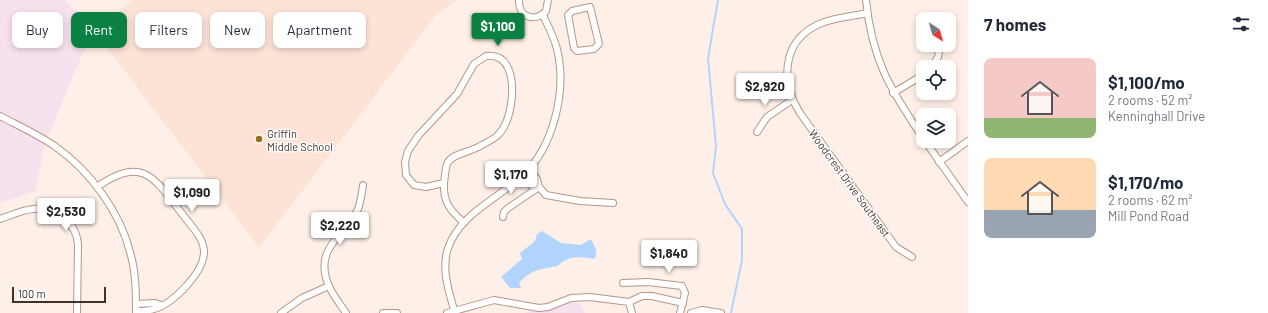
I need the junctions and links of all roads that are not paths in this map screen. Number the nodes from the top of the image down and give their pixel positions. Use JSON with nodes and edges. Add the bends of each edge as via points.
{"nodes":[{"id":1,"x":519,"y":0,"type":"edge"},
{"id":2,"x":587,"y":0,"type":"edge"},
{"id":3,"x":866,"y":0,"type":"edge"},
{"id":4,"x":550,"y":1,"type":"edge"},
{"id":5,"x":590,"y":7,"type":"junction"},
{"id":6,"x":868,"y":13,"type":"junction"},
{"id":7,"x":543,"y":15,"type":"junction"},
{"id":8,"x":916,"y":79,"type":"edge"},
{"id":9,"x":893,"y":93,"type":"junction"},
{"id":10,"x":792,"y":100,"type":"junction"},
{"id":11,"x":0,"y":116,"type":"edge"},
{"id":12,"x":916,"y":128,"type":"edge"},
{"id":13,"x":757,"y":132,"type":"dead end"},
{"id":14,"x":968,"y":141,"type":"edge"},
{"id":15,"x":930,"y":148,"type":"edge"},
{"id":16,"x":939,"y":162,"type":"junction"},
{"id":17,"x":528,"y":169,"type":"junction"},
{"id":18,"x":522,"y":177,"type":"junction"},
{"id":19,"x":444,"y":183,"type":"junction"},
{"id":20,"x":363,"y":185,"type":"dead end"},
{"id":21,"x":97,"y":187,"type":"junction"},
{"id":22,"x":539,"y":187,"type":"junction"},
{"id":23,"x":968,"y":202,"type":"edge"},
{"id":24,"x":613,"y":203,"type":"dead end"},
{"id":25,"x":503,"y":217,"type":"dead end"},
{"id":26,"x":0,"y":219,"type":"edge"},
{"id":27,"x":464,"y":223,"type":"junction"},
{"id":28,"x":912,"y":258,"type":"dead end"},
{"id":29,"x":623,"y":284,"type":"dead end"},
{"id":30,"x":329,"y":286,"type":"junction"},
{"id":31,"x":629,"y":302,"type":"junction"},
{"id":32,"x":683,"y":303,"type":"junction"},
{"id":33,"x":136,"y":304,"type":"junction"},
{"id":34,"x":162,"y":305,"type":"junction"},
{"id":35,"x":136,"y":312,"type":"edge"},
{"id":36,"x":455,"y":312,"type":"edge"},
{"id":37,"x":77,"y":313,"type":"edge"},
{"id":38,"x":281,"y":313,"type":"edge"},
{"id":39,"x":346,"y":313,"type":"edge"},
{"id":40,"x":383,"y":313,"type":"edge"},
{"id":41,"x":397,"y":313,"type":"edge"},
{"id":42,"x":447,"y":313,"type":"edge"},
{"id":43,"x":632,"y":313,"type":"edge"},
{"id":44,"x":680,"y":313,"type":"edge"},
{"id":45,"x":692,"y":313,"type":"edge"},
{"id":46,"x":721,"y":313,"type":"edge"}],
"edges":[{"from":1,"to":7,"type":"street","via":[[521,12],[526,16],[532,18]]},
{"from":2,"to":5,"type":"street"},
{"from":3,"to":6,"type":"street"},
{"from":4,"to":7,"type":"street"},
{"from":5,"to":5,"type":"street","via":[[599,44],[594,49],[577,51],[574,48],[568,15],[572,11]]},
{"from":6,"to":9,"type":"street","via":[[879,62]]},
{"from":6,"to":10,"type":"street","name":"Woodcrest Drive Southeast","via":[[826,22],[811,29],[801,38],[788,64],[787,84]]},
{"from":7,"to":17,"type":"street","via":[[557,47],[559,61],[556,112],[546,146]]},
{"from":8,"to":9,"type":"street"},
{"from":9,"to":12,"type":"street"},
{"from":10,"to":13,"type":"street","via":[[766,117]]},
{"from":10,"to":28,"type":"street","name":"Woodcrest Drive Southeast","via":[[896,247]]},
{"from":11,"to":21,"type":"street","via":[[56,148],[80,168]]},
{"from":14,"to":16,"type":"street"},
{"from":15,"to":16,"type":"street"},
{"from":16,"to":23,"type":"street"},
{"from":17,"to":18,"type":"street"},
{"from":17,"to":22,"type":"street","via":[[537,179]]},
{"from":18,"to":22,"type":"street","via":[[532,186]]},
{"from":18,"to":27,"type":"street","via":[[478,209]]},
{"from":19,"to":19,"type":"street","via":[[447,163],[454,156],[499,135],[504,126],[511,107],[512,85],[509,68],[498,57],[486,56],[474,64],[457,94],[418,136],[408,151],[405,162],[406,175],[414,185],[426,187]]},
{"from":19,"to":27,"type":"street","via":[[443,196],[450,210]]},
{"from":20,"to":30,"type":"street","via":[[358,208],[327,251],[324,268]]},
{"from":21,"to":33,"type":"street","via":[[116,217],[127,242],[134,272]]},
{"from":21,"to":34,"type":"street","via":[[115,175],[126,172],[148,176],[162,187],[198,235],[204,250],[201,266],[176,296]]},
{"from":22,"to":24,"type":"street","via":[[546,195]]},
{"from":22,"to":25,"type":"street","via":[[508,208]]},
{"from":26,"to":37,"type":"street","via":[[33,208],[43,209],[57,214],[73,227],[78,236]]},
{"from":27,"to":36,"type":"street","via":[[459,227],[448,248],[446,283]]},
{"from":29,"to":32,"type":"street","via":[[679,284],[684,290]]},
{"from":30,"to":38,"type":"street","via":[[302,298]]},
{"from":30,"to":39,"type":"street"},
{"from":31,"to":32,"type":"street","via":[[642,296],[652,296]]},
{"from":31,"to":36,"type":"street","via":[[590,297],[571,298],[539,308],[494,300]]},
{"from":31,"to":43,"type":"street"},
{"from":32,"to":44,"type":"street"},
{"from":33,"to":34,"type":"street"},
{"from":33,"to":35,"type":"street"},
{"from":34,"to":35,"type":"street","via":[[156,309]]},
{"from":36,"to":42,"type":"street"},
{"from":40,"to":41,"type":"street"},
{"from":45,"to":46,"type":"street","via":[[702,310]]}]}
